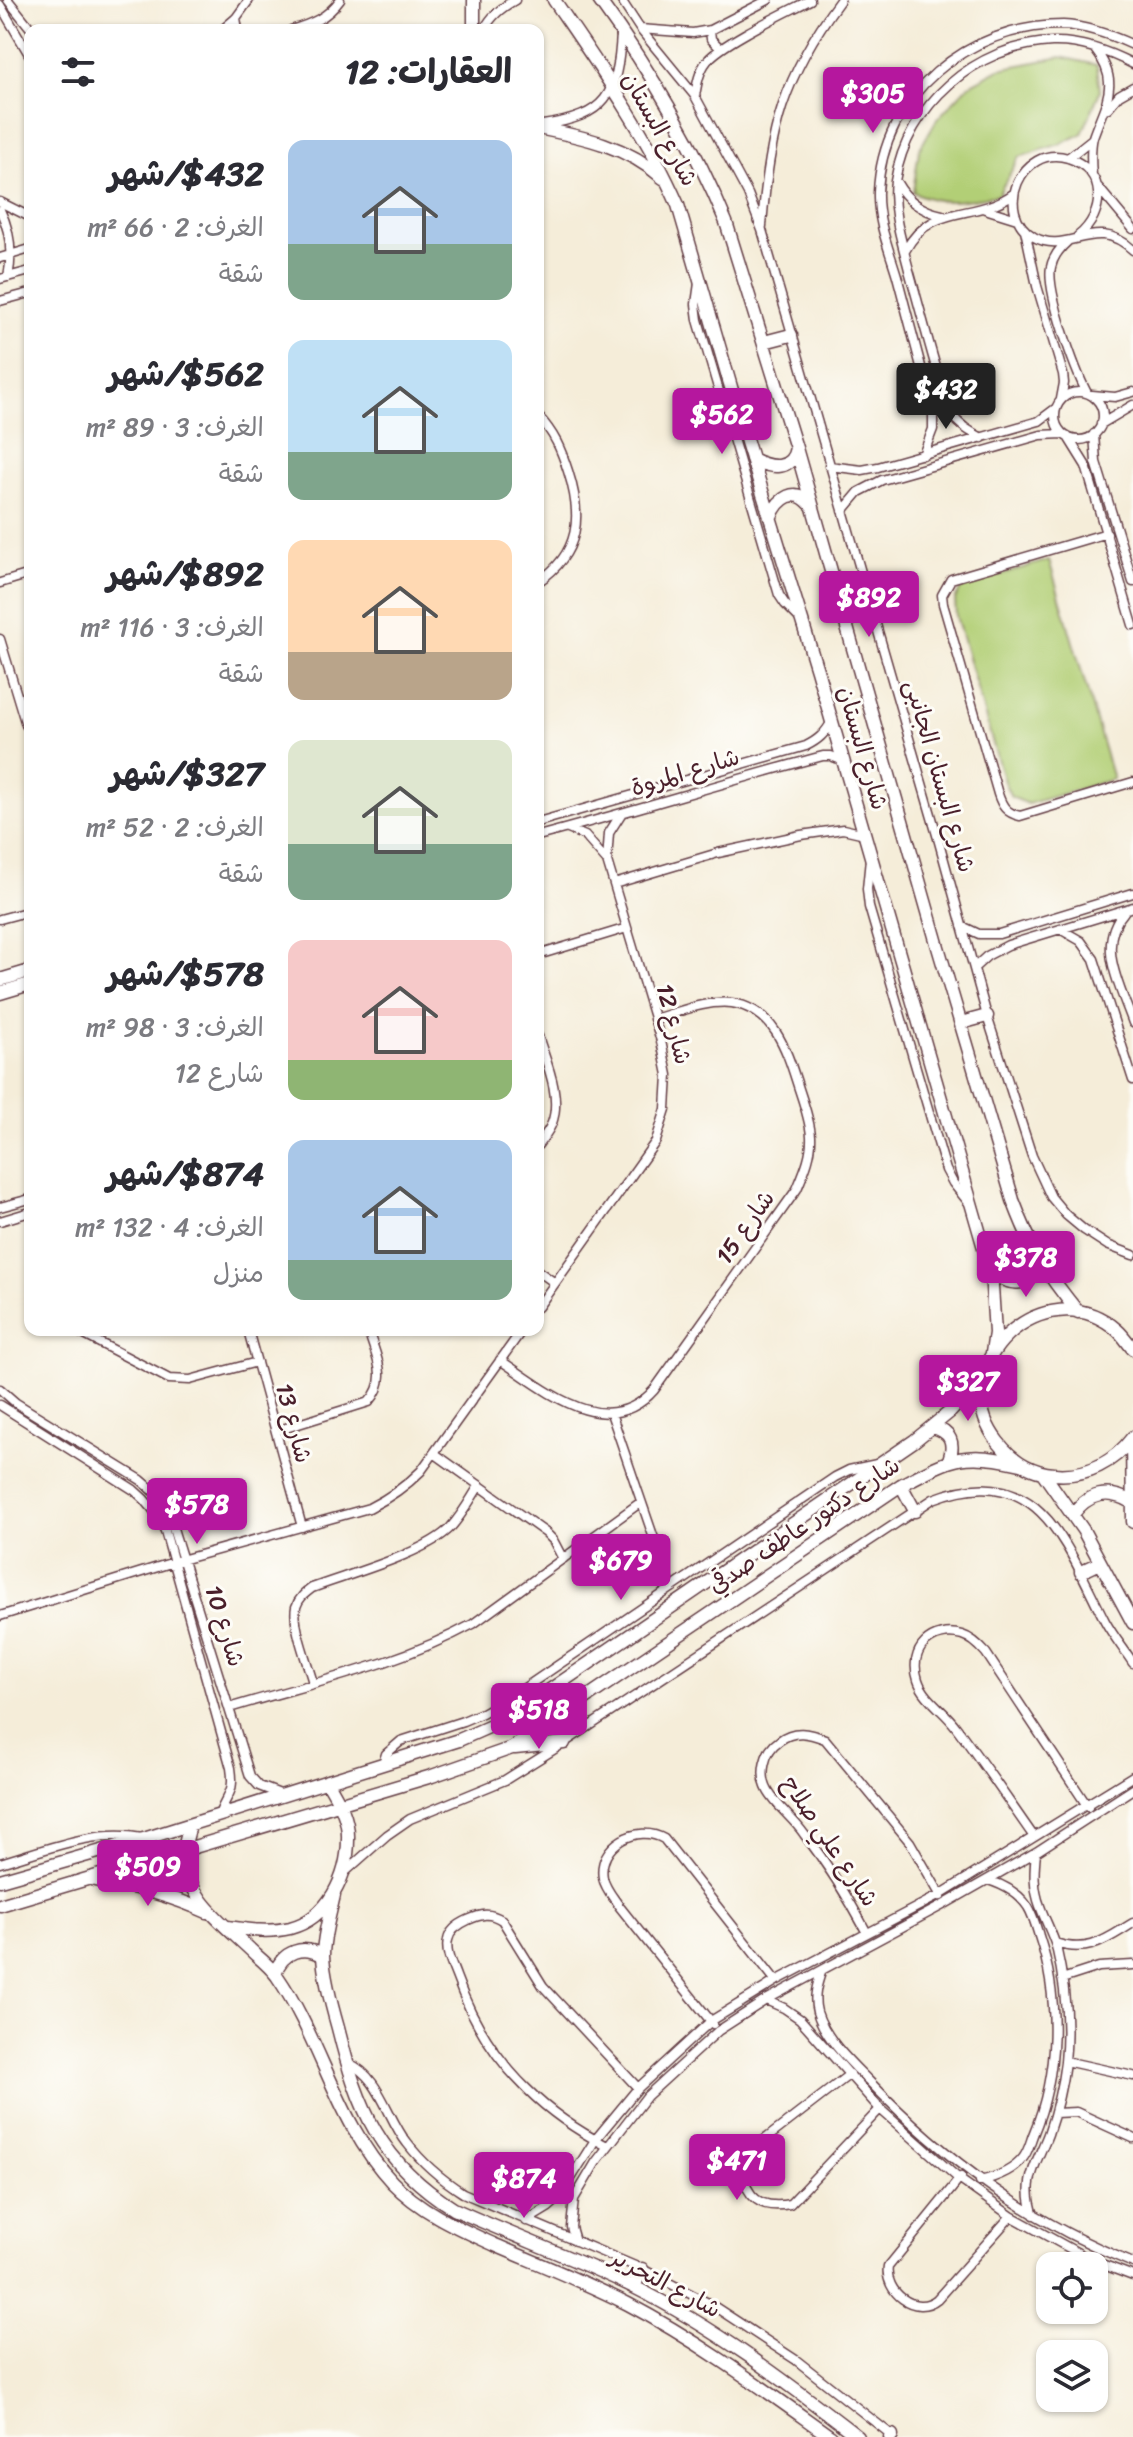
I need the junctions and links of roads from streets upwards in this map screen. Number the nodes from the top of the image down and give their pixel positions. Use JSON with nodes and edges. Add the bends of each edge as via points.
{"nodes":[{"id":1,"x":8,"y":0,"type":"edge"},
{"id":2,"x":249,"y":0,"type":"edge"},
{"id":3,"x":340,"y":0,"type":"edge"},
{"id":4,"x":474,"y":0,"type":"edge"},
{"id":5,"x":515,"y":0,"type":"edge"},
{"id":6,"x":554,"y":0,"type":"edge"},
{"id":7,"x":599,"y":0,"type":"edge"},
{"id":8,"x":621,"y":0,"type":"edge"},
{"id":9,"x":768,"y":0,"type":"edge"},
{"id":10,"x":810,"y":0,"type":"edge"},
{"id":11,"x":840,"y":0,"type":"edge"},
{"id":12,"x":0,"y":5,"type":"edge"},
{"id":13,"x":236,"y":18,"type":"junction"},
{"id":14,"x":27,"y":24,"type":"edge"},
{"id":15,"x":229,"y":24,"type":"edge"},
{"id":16,"x":237,"y":24,"type":"edge"},
{"id":17,"x":308,"y":24,"type":"edge"},
{"id":18,"x":474,"y":24,"type":"edge"},
{"id":19,"x":488,"y":24,"type":"edge"},
{"id":20,"x":640,"y":29,"type":"junction"},
{"id":21,"x":621,"y":30,"type":"junction"},
{"id":22,"x":710,"y":30,"type":"junction"},
{"id":23,"x":1133,"y":45,"type":"edge"},
{"id":24,"x":24,"y":46,"type":"edge"},
{"id":25,"x":1094,"y":48,"type":"junction"},
{"id":26,"x":721,"y":49,"type":"junction"},
{"id":27,"x":1133,"y":64,"type":"edge"},
{"id":28,"x":612,"y":86,"type":"junction"},
{"id":29,"x":1133,"y":87,"type":"edge"},
{"id":30,"x":695,"y":96,"type":"junction"},
{"id":31,"x":1105,"y":112,"type":"junction"},
{"id":32,"x":544,"y":126,"type":"edge"},
{"id":33,"x":544,"y":128,"type":"edge"},
{"id":34,"x":889,"y":138,"type":"junction"},
{"id":35,"x":1093,"y":138,"type":"junction"},
{"id":36,"x":906,"y":145,"type":"junction"},
{"id":37,"x":1068,"y":158,"type":"junction"},
{"id":38,"x":1092,"y":176,"type":"junction"},
{"id":39,"x":895,"y":180,"type":"junction"},
{"id":40,"x":670,"y":184,"type":"junction"},
{"id":41,"x":1096,"y":185,"type":"junction"},
{"id":42,"x":1013,"y":194,"type":"junction"},
{"id":43,"x":0,"y":202,"type":"edge"},
{"id":44,"x":984,"y":209,"type":"junction"},
{"id":45,"x":0,"y":210,"type":"edge"},
{"id":46,"x":24,"y":214,"type":"edge"},
{"id":47,"x":943,"y":216,"type":"junction"},
{"id":48,"x":1017,"y":219,"type":"junction"},
{"id":49,"x":1024,"y":229,"type":"junction"},
{"id":50,"x":1133,"y":229,"type":"edge"},
{"id":51,"x":762,"y":230,"type":"junction"},
{"id":52,"x":1078,"y":236,"type":"junction"},
{"id":53,"x":1068,"y":240,"type":"junction"},
{"id":54,"x":1133,"y":250,"type":"edge"},
{"id":55,"x":24,"y":251,"type":"edge"},
{"id":56,"x":904,"y":251,"type":"junction"},
{"id":57,"x":11,"y":255,"type":"junction"},
{"id":58,"x":0,"y":258,"type":"edge"},
{"id":59,"x":24,"y":273,"type":"edge"},
{"id":60,"x":4,"y":278,"type":"edge"},
{"id":61,"x":701,"y":279,"type":"junction"},
{"id":62,"x":915,"y":290,"type":"junction"},
{"id":63,"x":902,"y":293,"type":"junction"},
{"id":64,"x":24,"y":295,"type":"edge"},
{"id":65,"x":0,"y":301,"type":"edge"},
{"id":66,"x":791,"y":335,"type":"junction"},
{"id":67,"x":764,"y":342,"type":"junction"},
{"id":68,"x":1133,"y":392,"type":"edge"},
{"id":69,"x":1090,"y":394,"type":"junction"},
{"id":70,"x":1061,"y":399,"type":"junction"},
{"id":71,"x":1133,"y":405,"type":"edge"},
{"id":72,"x":949,"y":408,"type":"junction"},
{"id":73,"x":1055,"y":409,"type":"junction"},
{"id":74,"x":933,"y":412,"type":"junction"},
{"id":75,"x":544,"y":422,"type":"edge"},
{"id":76,"x":1037,"y":422,"type":"junction"},
{"id":77,"x":1101,"y":424,"type":"junction"},
{"id":78,"x":1094,"y":434,"type":"junction"},
{"id":79,"x":1041,"y":435,"type":"junction"},
{"id":80,"x":1066,"y":436,"type":"junction"},
{"id":81,"x":982,"y":438,"type":"junction"},
{"id":82,"x":796,"y":448,"type":"junction"},
{"id":83,"x":923,"y":455,"type":"junction"},
{"id":84,"x":752,"y":459,"type":"junction"},
{"id":85,"x":1095,"y":459,"type":"junction"},
{"id":86,"x":1084,"y":462,"type":"junction"},
{"id":87,"x":829,"y":466,"type":"junction"},
{"id":88,"x":862,"y":470,"type":"junction"},
{"id":89,"x":870,"y":485,"type":"junction"},
{"id":90,"x":812,"y":507,"type":"junction"},
{"id":91,"x":843,"y":511,"type":"junction"},
{"id":92,"x":771,"y":516,"type":"junction"},
{"id":93,"x":1107,"y":533,"type":"junction"},
{"id":94,"x":24,"y":576,"type":"edge"},
{"id":95,"x":544,"y":577,"type":"edge"},
{"id":96,"x":1133,"y":582,"type":"edge"},
{"id":97,"x":0,"y":583,"type":"edge"},
{"id":98,"x":802,"y":620,"type":"junction"},
{"id":99,"x":1133,"y":625,"type":"edge"},
{"id":100,"x":0,"y":639,"type":"edge"},
{"id":101,"x":24,"y":718,"type":"edge"},
{"id":102,"x":832,"y":721,"type":"junction"},
{"id":103,"x":844,"y":761,"type":"junction"},
{"id":104,"x":1133,"y":782,"type":"edge"},
{"id":105,"x":621,"y":814,"type":"junction"},
{"id":106,"x":544,"y":820,"type":"edge"},
{"id":107,"x":567,"y":828,"type":"junction"},
{"id":108,"x":544,"y":834,"type":"edge"},
{"id":109,"x":865,"y":834,"type":"junction"},
{"id":110,"x":607,"y":861,"type":"junction"},
{"id":111,"x":614,"y":884,"type":"junction"},
{"id":112,"x":1133,"y":893,"type":"edge"},
{"id":113,"x":1130,"y":908,"type":"edge"},
{"id":114,"x":24,"y":913,"type":"edge"},
{"id":115,"x":0,"y":919,"type":"edge"},
{"id":116,"x":962,"y":926,"type":"junction"},
{"id":117,"x":627,"y":928,"type":"junction"},
{"id":118,"x":1060,"y":929,"type":"junction"},
{"id":119,"x":1008,"y":931,"type":"junction"},
{"id":120,"x":1012,"y":944,"type":"junction"},
{"id":121,"x":1100,"y":950,"type":"junction"},
{"id":122,"x":544,"y":953,"type":"edge"},
{"id":123,"x":974,"y":968,"type":"junction"},
{"id":124,"x":24,"y":973,"type":"edge"},
{"id":125,"x":0,"y":980,"type":"edge"},
{"id":126,"x":24,"y":986,"type":"edge"},
{"id":127,"x":0,"y":993,"type":"edge"},
{"id":128,"x":987,"y":1016,"type":"junction"},
{"id":129,"x":654,"y":1019,"type":"junction"},
{"id":130,"x":961,"y":1023,"type":"junction"},
{"id":131,"x":1133,"y":1023,"type":"edge"},
{"id":132,"x":544,"y":1057,"type":"edge"},
{"id":133,"x":1133,"y":1080,"type":"edge"},
{"id":134,"x":544,"y":1136,"type":"edge"},
{"id":135,"x":24,"y":1201,"type":"edge"},
{"id":136,"x":0,"y":1207,"type":"edge"},
{"id":137,"x":24,"y":1214,"type":"edge"},
{"id":138,"x":0,"y":1221,"type":"edge"},
{"id":139,"x":1133,"y":1255,"type":"edge"},
{"id":140,"x":1039,"y":1261,"type":"junction"},
{"id":141,"x":991,"y":1272,"type":"junction"},
{"id":142,"x":544,"y":1275,"type":"edge"},
{"id":143,"x":555,"y":1283,"type":"junction"},
{"id":144,"x":544,"y":1299,"type":"edge"},
{"id":145,"x":1078,"y":1312,"type":"junction"},
{"id":146,"x":1133,"y":1326,"type":"edge"},
{"id":147,"x":1117,"y":1330,"type":"junction"},
{"id":148,"x":87,"y":1336,"type":"edge"},
{"id":149,"x":250,"y":1336,"type":"edge"},
{"id":150,"x":370,"y":1336,"type":"edge"},
{"id":151,"x":518,"y":1336,"type":"edge"},
{"id":152,"x":1133,"y":1349,"type":"edge"},
{"id":153,"x":992,"y":1353,"type":"junction"},
{"id":154,"x":500,"y":1360,"type":"junction"},
{"id":155,"x":257,"y":1362,"type":"junction"},
{"id":156,"x":983,"y":1375,"type":"junction"},
{"id":157,"x":0,"y":1389,"type":"edge"},
{"id":158,"x":0,"y":1405,"type":"edge"},
{"id":159,"x":611,"y":1413,"type":"junction"},
{"id":160,"x":933,"y":1427,"type":"junction"},
{"id":161,"x":276,"y":1431,"type":"junction"},
{"id":162,"x":1132,"y":1438,"type":"edge"},
{"id":163,"x":434,"y":1453,"type":"junction"},
{"id":164,"x":949,"y":1460,"type":"junction"},
{"id":165,"x":881,"y":1463,"type":"junction"},
{"id":166,"x":1021,"y":1464,"type":"junction"},
{"id":167,"x":1043,"y":1473,"type":"junction"},
{"id":168,"x":901,"y":1485,"type":"junction"},
{"id":169,"x":479,"y":1486,"type":"junction"},
{"id":170,"x":641,"y":1502,"type":"junction"},
{"id":171,"x":1131,"y":1502,"type":"edge"},
{"id":172,"x":915,"y":1511,"type":"junction"},
{"id":173,"x":1073,"y":1514,"type":"junction"},
{"id":174,"x":1133,"y":1522,"type":"edge"},
{"id":175,"x":302,"y":1527,"type":"junction"},
{"id":176,"x":563,"y":1559,"type":"junction"},
{"id":177,"x":184,"y":1560,"type":"junction"},
{"id":178,"x":174,"y":1562,"type":"junction"},
{"id":179,"x":1100,"y":1563,"type":"junction"},
{"id":180,"x":1081,"y":1572,"type":"junction"},
{"id":181,"x":671,"y":1588,"type":"junction"},
{"id":182,"x":0,"y":1616,"type":"edge"},
{"id":183,"x":1133,"y":1623,"type":"edge"},
{"id":184,"x":1133,"y":1663,"type":"edge"},
{"id":185,"x":313,"y":1683,"type":"junction"},
{"id":186,"x":229,"y":1708,"type":"junction"},
{"id":187,"x":564,"y":1743,"type":"junction"},
{"id":188,"x":512,"y":1748,"type":"junction"},
{"id":189,"x":383,"y":1764,"type":"junction"},
{"id":190,"x":1133,"y":1776,"type":"edge"},
{"id":191,"x":327,"y":1781,"type":"junction"},
{"id":192,"x":1133,"y":1789,"type":"edge"},
{"id":193,"x":284,"y":1795,"type":"junction"},
{"id":194,"x":340,"y":1804,"type":"junction"},
{"id":195,"x":1087,"y":1805,"type":"junction"},
{"id":196,"x":219,"y":1815,"type":"junction"},
{"id":197,"x":1093,"y":1815,"type":"junction"},
{"id":198,"x":190,"y":1825,"type":"junction"},
{"id":199,"x":1034,"y":1837,"type":"junction"},
{"id":200,"x":147,"y":1838,"type":"junction"},
{"id":201,"x":184,"y":1851,"type":"junction"},
{"id":202,"x":1036,"y":1852,"type":"junction"},
{"id":203,"x":0,"y":1863,"type":"edge"},
{"id":204,"x":341,"y":1876,"type":"junction"},
{"id":205,"x":87,"y":1879,"type":"junction"},
{"id":206,"x":0,"y":1880,"type":"edge"},
{"id":207,"x":988,"y":1880,"type":"junction"},
{"id":208,"x":334,"y":1895,"type":"junction"},
{"id":209,"x":940,"y":1895,"type":"junction"},
{"id":210,"x":945,"y":1904,"type":"junction"},
{"id":211,"x":0,"y":1905,"type":"edge"},
{"id":212,"x":214,"y":1915,"type":"junction"},
{"id":213,"x":1133,"y":1923,"type":"edge"},
{"id":214,"x":228,"y":1927,"type":"junction"},
{"id":215,"x":867,"y":1933,"type":"junction"},
{"id":216,"x":1055,"y":1943,"type":"junction"},
{"id":217,"x":323,"y":1956,"type":"junction"},
{"id":218,"x":1133,"y":1965,"type":"edge"},
{"id":219,"x":822,"y":1970,"type":"junction"},
{"id":220,"x":275,"y":1973,"type":"junction"},
{"id":221,"x":1062,"y":1979,"type":"junction"},
{"id":222,"x":776,"y":1981,"type":"junction"},
{"id":223,"x":766,"y":2000,"type":"junction"},
{"id":224,"x":1054,"y":2020,"type":"junction"},
{"id":225,"x":711,"y":2021,"type":"junction"},
{"id":226,"x":1067,"y":2022,"type":"junction"},
{"id":227,"x":718,"y":2031,"type":"junction"},
{"id":228,"x":1065,"y":2061,"type":"junction"},
{"id":229,"x":346,"y":2063,"type":"junction"},
{"id":230,"x":856,"y":2068,"type":"junction"},
{"id":231,"x":848,"y":2075,"type":"junction"},
{"id":232,"x":1133,"y":2076,"type":"edge"},
{"id":233,"x":638,"y":2088,"type":"junction"},
{"id":234,"x":880,"y":2109,"type":"junction"},
{"id":235,"x":1055,"y":2113,"type":"junction"},
{"id":236,"x":1133,"y":2138,"type":"edge"},
{"id":237,"x":595,"y":2140,"type":"junction"},
{"id":238,"x":607,"y":2146,"type":"junction"},
{"id":239,"x":966,"y":2170,"type":"junction"},
{"id":240,"x":959,"y":2179,"type":"junction"},
{"id":241,"x":980,"y":2181,"type":"junction"},
{"id":242,"x":1011,"y":2216,"type":"junction"},
{"id":243,"x":1034,"y":2216,"type":"junction"},
{"id":244,"x":526,"y":2221,"type":"junction"},
{"id":245,"x":575,"y":2241,"type":"junction"},
{"id":246,"x":1133,"y":2263,"type":"edge"},
{"id":247,"x":642,"y":2269,"type":"junction"},
{"id":248,"x":1133,"y":2276,"type":"edge"},
{"id":249,"x":634,"y":2287,"type":"junction"},
{"id":250,"x":723,"y":2338,"type":"junction"},
{"id":251,"x":713,"y":2352,"type":"junction"},
{"id":252,"x":892,"y":2436,"type":"edge"},
{"id":253,"x":831,"y":2437,"type":"edge"},
{"id":254,"x":858,"y":2437,"type":"edge"}],
"edges":[{"from":1,"to":14,"type":"street"},
{"from":2,"to":13,"type":"street"},
{"from":3,"to":17,"type":"street"},
{"from":4,"to":18,"type":"street"},
{"from":5,"to":19,"type":"street"},
{"from":6,"to":28,"type":"street","name":"شارع البستان"},
{"from":7,"to":21,"type":"street","name":"شارع البستان"},
{"from":8,"to":20,"type":"street","name":"شارع البستان الجانبى"},
{"from":9,"to":22,"type":"street"},
{"from":10,"to":26,"type":"street"},
{"from":11,"to":51,"type":"street","via":[[789,84],[774,131]]},
{"from":12,"to":24,"type":"street"},
{"from":13,"to":15,"type":"street"},
{"from":13,"to":16,"type":"street"},
{"from":20,"to":22,"type":"street"},
{"from":20,"to":30,"type":"street","name":"شارع البستان الجانبى"},
{"from":21,"to":28,"type":"street"},
{"from":21,"to":67,"type":"street","name":"شارع البستان","via":[[714,191]]},
{"from":22,"to":26,"type":"street"},
{"from":23,"to":34,"type":"street","via":[[1063,25],[983,41],[916,90]]},
{"from":25,"to":27,"type":"street"},
{"from":25,"to":31,"type":"street","via":[[1109,79]]},
{"from":25,"to":36,"type":"street","via":[[1072,43],[1027,45],[971,67],[940,92]]},
{"from":26,"to":30,"type":"street","via":[[707,62]]},
{"from":28,"to":32,"type":"street","via":[[587,115]]},
{"from":28,"to":40,"type":"street","name":"شارع البستان"},
{"from":29,"to":31,"type":"street"},
{"from":30,"to":51,"type":"street","name":"شارع البستان الجانبى"},
{"from":31,"to":35,"type":"street"},
{"from":33,"to":40,"type":"street","via":[[616,147]]},
{"from":34,"to":36,"type":"street"},
{"from":34,"to":63,"type":"street","via":[[881,165],[879,207]]},
{"from":35,"to":37,"type":"street"},
{"from":35,"to":38,"type":"street"},
{"from":36,"to":39,"type":"street"},
{"from":37,"to":38,"type":"street"},
{"from":37,"to":42,"type":"street","via":[[1032,164]]},
{"from":38,"to":41,"type":"street"},
{"from":39,"to":47,"type":"street","via":[[918,207]]},
{"from":39,"to":56,"type":"street"},
{"from":40,"to":61,"type":"street","name":"شارع البستان"},
{"from":41,"to":50,"type":"street"},
{"from":41,"to":52,"type":"street","via":[[1094,219]]},
{"from":42,"to":44,"type":"street"},
{"from":42,"to":48,"type":"street"},
{"from":43,"to":46,"type":"street"},
{"from":44,"to":47,"type":"street"},
{"from":44,"to":48,"type":"street"},
{"from":45,"to":57,"type":"street"},
{"from":47,"to":56,"type":"street","via":[[920,230]]},
{"from":48,"to":49,"type":"street"},
{"from":49,"to":53,"type":"street","via":[[1045,241]]},
{"from":49,"to":70,"type":"street","via":[[1063,374]]},
{"from":51,"to":66,"type":"street","name":"شارع البستان الجانبى"},
{"from":52,"to":53,"type":"street"},
{"from":52,"to":54,"type":"street","via":[[1110,236]]},
{"from":53,"to":69,"type":"street","via":[[1051,268],[1052,290],[1077,371]]},
{"from":55,"to":57,"type":"street"},
{"from":56,"to":62,"type":"street"},
{"from":57,"to":58,"type":"street"},
{"from":57,"to":60,"type":"street"},
{"from":59,"to":60,"type":"street"},
{"from":61,"to":84,"type":"street","name":"شارع البستان"},
{"from":61,"to":98,"type":"street","via":[[698,320],[779,595]]},
{"from":62,"to":63,"type":"street"},
{"from":62,"to":72,"type":"street"},
{"from":63,"to":74,"type":"street"},
{"from":64,"to":65,"type":"street"},
{"from":66,"to":67,"type":"street"},
{"from":66,"to":87,"type":"street","name":"شارع البستان الجانبى"},
{"from":67,"to":82,"type":"street","name":"شارع البستان"},
{"from":68,"to":69,"type":"street","via":[[1115,397]]},
{"from":69,"to":70,"type":"street","via":[[1070,393]]},
{"from":69,"to":77,"type":"street","via":[[1102,408]]},
{"from":70,"to":73,"type":"street"},
{"from":71,"to":77,"type":"street"},
{"from":72,"to":74,"type":"street","via":[[944,415]]},
{"from":72,"to":81,"type":"street","via":[[958,422]]},
{"from":73,"to":76,"type":"street"},
{"from":73,"to":80,"type":"street","via":[[1056,425]]},
{"from":74,"to":83,"type":"street"},
{"from":75,"to":95,"type":"street","via":[[559,443],[576,498],[577,522],[571,545]]},
{"from":76,"to":79,"type":"street"},
{"from":76,"to":81,"type":"street"},
{"from":77,"to":78,"type":"street"},
{"from":78,"to":80,"type":"street","via":[[1077,440]]},
{"from":78,"to":85,"type":"street"},
{"from":79,"to":80,"type":"street"},
{"from":79,"to":89,"type":"street"},
{"from":80,"to":86,"type":"street"},
{"from":81,"to":83,"type":"street"},
{"from":82,"to":84,"type":"street","via":[[787,464],[776,467]]},
{"from":82,"to":90,"type":"street","name":"شارع البستان"},
{"from":83,"to":88,"type":"street"},
{"from":84,"to":92,"type":"street","name":"شارع البستان"},
{"from":85,"to":86,"type":"street"},
{"from":85,"to":96,"type":"street"},
{"from":86,"to":93,"type":"street"},
{"from":87,"to":88,"type":"street"},
{"from":87,"to":91,"type":"street","name":"شارع البستان الجانبى"},
{"from":88,"to":89,"type":"street","via":[[862,480]]},
{"from":89,"to":91,"type":"street"},
{"from":90,"to":92,"type":"street","via":[[796,494],[784,496]]},
{"from":90,"to":130,"type":"street","name":"شارع البستان"},
{"from":91,"to":116,"type":"street","name":"شارع البستان الجانبى"},
{"from":92,"to":98,"type":"street","name":"شارع البستان"},
{"from":93,"to":99,"type":"street"},
{"from":93,"to":104,"type":"street","via":[[951,579],[942,595],[1005,809],[1020,816]]},
{"from":94,"to":97,"type":"street"},
{"from":98,"to":102,"type":"street","name":"شارع البستان"},
{"from":100,"to":101,"type":"street"},
{"from":102,"to":103,"type":"street","name":"شارع البستان"},
{"from":102,"to":106,"type":"street","name":"شارع المروة","via":[[806,746]]},
{"from":103,"to":105,"type":"street","name":"شارع المروة","via":[[823,756]]},
{"from":103,"to":109,"type":"street","name":"شارع البستان"},
{"from":105,"to":107,"type":"street","name":"شارع المروة"},
{"from":105,"to":110,"type":"street","name":"شارع 12","via":[[609,833]]},
{"from":107,"to":108,"type":"street","name":"شارع المروة"},
{"from":107,"to":110,"type":"street","name":"شارع 12","via":[[585,836]]},
{"from":109,"to":111,"type":"street","via":[[843,829],[801,835]]},
{"from":109,"to":141,"type":"street","name":"شارع البستان"},
{"from":110,"to":111,"type":"street","name":"شارع 12"},
{"from":111,"to":117,"type":"street","name":"شارع 12"},
{"from":112,"to":119,"type":"street"},
{"from":113,"to":118,"type":"street"},
{"from":113,"to":121,"type":"street"},
{"from":114,"to":115,"type":"street"},
{"from":116,"to":119,"type":"street","via":[[985,935]]},
{"from":116,"to":123,"type":"street","name":"شارع البستان الجانبى"},
{"from":117,"to":122,"type":"street"},
{"from":117,"to":129,"type":"street","name":"شارع 12"},
{"from":118,"to":120,"type":"street"},
{"from":118,"to":121,"type":"street"},
{"from":119,"to":120,"type":"street"},
{"from":120,"to":123,"type":"street"},
{"from":121,"to":131,"type":"street"},
{"from":121,"to":133,"type":"street"},
{"from":123,"to":128,"type":"street","name":"شارع البستان الجانبى"},
{"from":124,"to":125,"type":"street"},
{"from":126,"to":127,"type":"street"},
{"from":128,"to":130,"type":"street"},
{"from":128,"to":139,"type":"street","name":"شارع البستان الجانبى","via":[[1051,1197],[1084,1230]]},
{"from":129,"to":143,"type":"street","name":"شارع 12","via":[[668,1075],[666,1109],[656,1141]]},
{"from":129,"to":159,"type":"street","name":"شارع 15","via":[[710,1003],[733,1003],[773,1025],[785,1045],[805,1110],[810,1151],[797,1189],[654,1390],[631,1408]]},
{"from":130,"to":140,"type":"street","name":"شارع البستان","via":[[1013,1200]]},
{"from":132,"to":134,"type":"street","via":[[555,1109]]},
{"from":135,"to":136,"type":"street"},
{"from":137,"to":138,"type":"street"},
{"from":140,"to":141,"type":"street","via":[[1033,1275],[1017,1283]]},
{"from":140,"to":145,"type":"street","name":"شارع البستان"},
{"from":141,"to":153,"type":"street","name":"شارع البستان"},
{"from":142,"to":143,"type":"street"},
{"from":143,"to":144,"type":"street","name":"شارع 12"},
{"from":145,"to":147,"type":"street"},
{"from":145,"to":153,"type":"street","via":[[1028,1319],[1007,1333]]},
{"from":146,"to":147,"type":"street"},
{"from":147,"to":152,"type":"street"},
{"from":148,"to":155,"type":"street","via":[[169,1379],[190,1380]]},
{"from":149,"to":155,"type":"street","name":"شارع 13"},
{"from":150,"to":161,"type":"street","via":[[381,1380],[369,1402]]},
{"from":151,"to":154,"type":"street"},
{"from":153,"to":156,"type":"street"},
{"from":154,"to":159,"type":"street","via":[[565,1403]]},
{"from":154,"to":163,"type":"street"},
{"from":155,"to":161,"type":"street","name":"شارع 13"},
{"from":156,"to":160,"type":"street","name":"شارع دكتور عاطف صدقي"},
{"from":156,"to":166,"type":"street","via":[[981,1396],[988,1425]]},
{"from":157,"to":177,"type":"street","name":"شارع 10","via":[[156,1493]]},
{"from":158,"to":178,"type":"street","name":"شارع 10","via":[[148,1501]]},
{"from":159,"to":170,"type":"street"},
{"from":160,"to":164,"type":"street","via":[[951,1438]]},
{"from":160,"to":165,"type":"street","name":"شارع دكتور عاطف صدقي"},
{"from":161,"to":175,"type":"street","name":"شارع 13"},
{"from":162,"to":167,"type":"street","via":[[1093,1470]]},
{"from":162,"to":171,"type":"street"},
{"from":163,"to":169,"type":"street"},
{"from":163,"to":175,"type":"street","via":[[405,1487],[386,1500]]},
{"from":164,"to":166,"type":"street","name":"شارع دكتور عاطف صدقي","via":[[987,1456]]},
{"from":164,"to":168,"type":"street","name":"شارع دكتور عاطف صدقي"},
{"from":165,"to":181,"type":"street","via":[[835,1477]]},
{"from":165,"to":189,"type":"street","name":"شارع دكتور عاطف صدقي","via":[[525,1707],[459,1740]]},
{"from":166,"to":167,"type":"street"},
{"from":167,"to":173,"type":"street"},
{"from":168,"to":172,"type":"street"},
{"from":168,"to":188,"type":"street","name":"شارع دكتور عاطف صدقي"},
{"from":169,"to":176,"type":"street","via":[[546,1533]]},
{"from":169,"to":185,"type":"street","via":[[451,1527],[435,1540],[300,1597],[297,1625]]},
{"from":170,"to":176,"type":"street"},
{"from":170,"to":181,"type":"street"},
{"from":171,"to":173,"type":"street","via":[[1099,1494]]},
{"from":171,"to":174,"type":"street"},
{"from":172,"to":180,"type":"street","via":[[952,1492],[983,1489],[1013,1495],[1048,1518]]},
{"from":172,"to":187,"type":"street"},
{"from":173,"to":179,"type":"street"},
{"from":175,"to":177,"type":"street"},
{"from":176,"to":185,"type":"street","via":[[451,1636]]},
{"from":177,"to":178,"type":"street"},
{"from":177,"to":186,"type":"street","name":"شارع 10"},
{"from":178,"to":182,"type":"street"},
{"from":178,"to":196,"type":"street","name":"شارع 10","via":[[231,1768],[230,1796]]},
{"from":179,"to":180,"type":"street"},
{"from":179,"to":183,"type":"street"},
{"from":180,"to":184,"type":"street"},
{"from":181,"to":189,"type":"street","via":[[500,1704],[401,1741]]},
{"from":185,"to":186,"type":"street"},
{"from":186,"to":193,"type":"street","name":"شارع 10","via":[[250,1776],[259,1786]]},
{"from":187,"to":188,"type":"street"},
{"from":187,"to":204,"type":"street","via":[[505,1780],[410,1819]]},
{"from":188,"to":194,"type":"street","name":"شارع دكتور عاطف صدقي"},
{"from":189,"to":191,"type":"street","name":"شارع دكتور عاطف صدقي"},
{"from":190,"to":195,"type":"street"},
{"from":191,"to":193,"type":"street","name":"شارع دكتور عاطف صدقي"},
{"from":191,"to":194,"type":"street","name":"شارع التحرير"},
{"from":192,"to":197,"type":"street"},
{"from":193,"to":196,"type":"street","name":"شارع دكتور عاطف صدقي"},
{"from":194,"to":201,"type":"street","name":"شارع دكتور عاطف صدقي"},
{"from":194,"to":204,"type":"street","name":"شارع التحرير","via":[[348,1839]]},
{"from":195,"to":197,"type":"street"},
{"from":195,"to":199,"type":"street"},
{"from":195,"to":199,"type":"street","via":[[977,1642],[948,1634],[933,1637],[921,1645],[917,1657],[924,1693],[954,1724]]},
{"from":196,"to":198,"type":"street","name":"شارع دكتور عاطف صدقي"},
{"from":197,"to":202,"type":"street"},
{"from":198,"to":200,"type":"street","name":"شارع دكتور عاطف صدقي"},
{"from":198,"to":201,"type":"street"},
{"from":199,"to":209,"type":"street"},
{"from":200,"to":203,"type":"street","via":[[86,1838]]},
{"from":200,"to":206,"type":"street","name":"شارع دكتور عاطف صدقي"},
{"from":201,"to":205,"type":"street","name":"شارع دكتور عاطف صدقي"},
{"from":201,"to":212,"type":"street","via":[[191,1887]]},
{"from":202,"to":207,"type":"street"},
{"from":202,"to":216,"type":"street","via":[[1035,1887]]},
{"from":204,"to":208,"type":"street","name":"شارع التحرير"},
{"from":205,"to":211,"type":"street","name":"شارع دكتور عاطف صدقي"},
{"from":205,"to":212,"type":"street","via":[[160,1893]]},
{"from":207,"to":210,"type":"street"},
{"from":207,"to":224,"type":"street","via":[[1004,1885],[1028,1907],[1048,1971]]},
{"from":208,"to":214,"type":"street","via":[[319,1914],[293,1927],[265,1932]]},
{"from":208,"to":217,"type":"street","name":"شارع التحرير"},
{"from":209,"to":210,"type":"street","name":"شارع علي صلاح"},
{"from":209,"to":215,"type":"street"},
{"from":209,"to":215,"type":"street","name":"شارع علي صلاح","via":[[910,1842],[825,1739],[793,1733],[769,1752],[764,1765],[768,1792],[843,1886]]},
{"from":210,"to":219,"type":"street"},
{"from":212,"to":214,"type":"street","name":"شارع التحرير"},
{"from":213,"to":216,"type":"street","via":[[1096,1945]]},
{"from":214,"to":220,"type":"street","name":"شارع التحرير"},
{"from":215,"to":222,"type":"street"},
{"from":216,"to":221,"type":"street"},
{"from":217,"to":220,"type":"street","via":[[307,1949],[290,1952]]},
{"from":217,"to":229,"type":"street","name":"شارع التحرير"},
{"from":218,"to":221,"type":"street","via":[[1099,1967]]},
{"from":219,"to":223,"type":"street"},
{"from":219,"to":230,"type":"street","via":[[816,2008],[822,2026]]},
{"from":220,"to":251,"type":"street","name":"شارع التحرير","via":[[367,2150],[408,2197],[452,2225],[627,2303]]},
{"from":221,"to":226,"type":"street"},
{"from":222,"to":225,"type":"street"},
{"from":222,"to":225,"type":"street","via":[[664,1839],[647,1832],[624,1837],[606,1857],[605,1886]]},
{"from":223,"to":227,"type":"street"},
{"from":223,"to":231,"type":"street","via":[[800,2019]]},
{"from":224,"to":226,"type":"street"},
{"from":224,"to":241,"type":"street","via":[[1047,2090],[1025,2156],[1005,2173]]},
{"from":225,"to":227,"type":"street"},
{"from":225,"to":233,"type":"street"},
{"from":226,"to":228,"type":"street"},
{"from":227,"to":238,"type":"street","via":[[647,2096]]},
{"from":228,"to":232,"type":"street"},
{"from":228,"to":235,"type":"street"},
{"from":229,"to":244,"type":"street","via":[[366,2074],[404,2140],[431,2170],[463,2193]]},
{"from":229,"to":249,"type":"street","name":"شارع التحرير","via":[[382,2144],[433,2196]]},
{"from":230,"to":231,"type":"street"},
{"from":230,"to":239,"type":"street"},
{"from":231,"to":234,"type":"street"},
{"from":231,"to":234,"type":"street","via":[[746,2154],[746,2187],[757,2201],[773,2207],[790,2204]]},
{"from":233,"to":237,"type":"street"},
{"from":233,"to":237,"type":"street","via":[[543,1986],[502,1920],[483,1913],[459,1923],[447,1950],[467,2005],[489,2043],[544,2105]]},
{"from":234,"to":240,"type":"street"},
{"from":235,"to":236,"type":"street","via":[[1076,2112]]},
{"from":235,"to":243,"type":"street","via":[[1030,2175]]},
{"from":237,"to":238,"type":"street"},
{"from":237,"to":244,"type":"street","via":[[558,2199]]},
{"from":238,"to":245,"type":"street","via":[[574,2199]]},
{"from":239,"to":240,"type":"street"},
{"from":239,"to":241,"type":"street"},
{"from":240,"to":242,"type":"street"},
{"from":240,"to":242,"type":"street","via":[[888,2267],[888,2281],[912,2305],[930,2305],[937,2299]]},
{"from":241,"to":243,"type":"street"},
{"from":242,"to":248,"type":"street","via":[[1091,2260]]},
{"from":243,"to":246,"type":"street"},
{"from":244,"to":245,"type":"street"},
{"from":245,"to":247,"type":"street"},
{"from":247,"to":249,"type":"street"},
{"from":247,"to":252,"type":"street","via":[[712,2305],[796,2360]]},
{"from":249,"to":250,"type":"street","name":"شارع التحرير"},
{"from":250,"to":251,"type":"street"},
{"from":250,"to":254,"type":"street","name":"شارع التحرير"},
{"from":251,"to":253,"type":"street","name":"شارع التحرير"}]}
